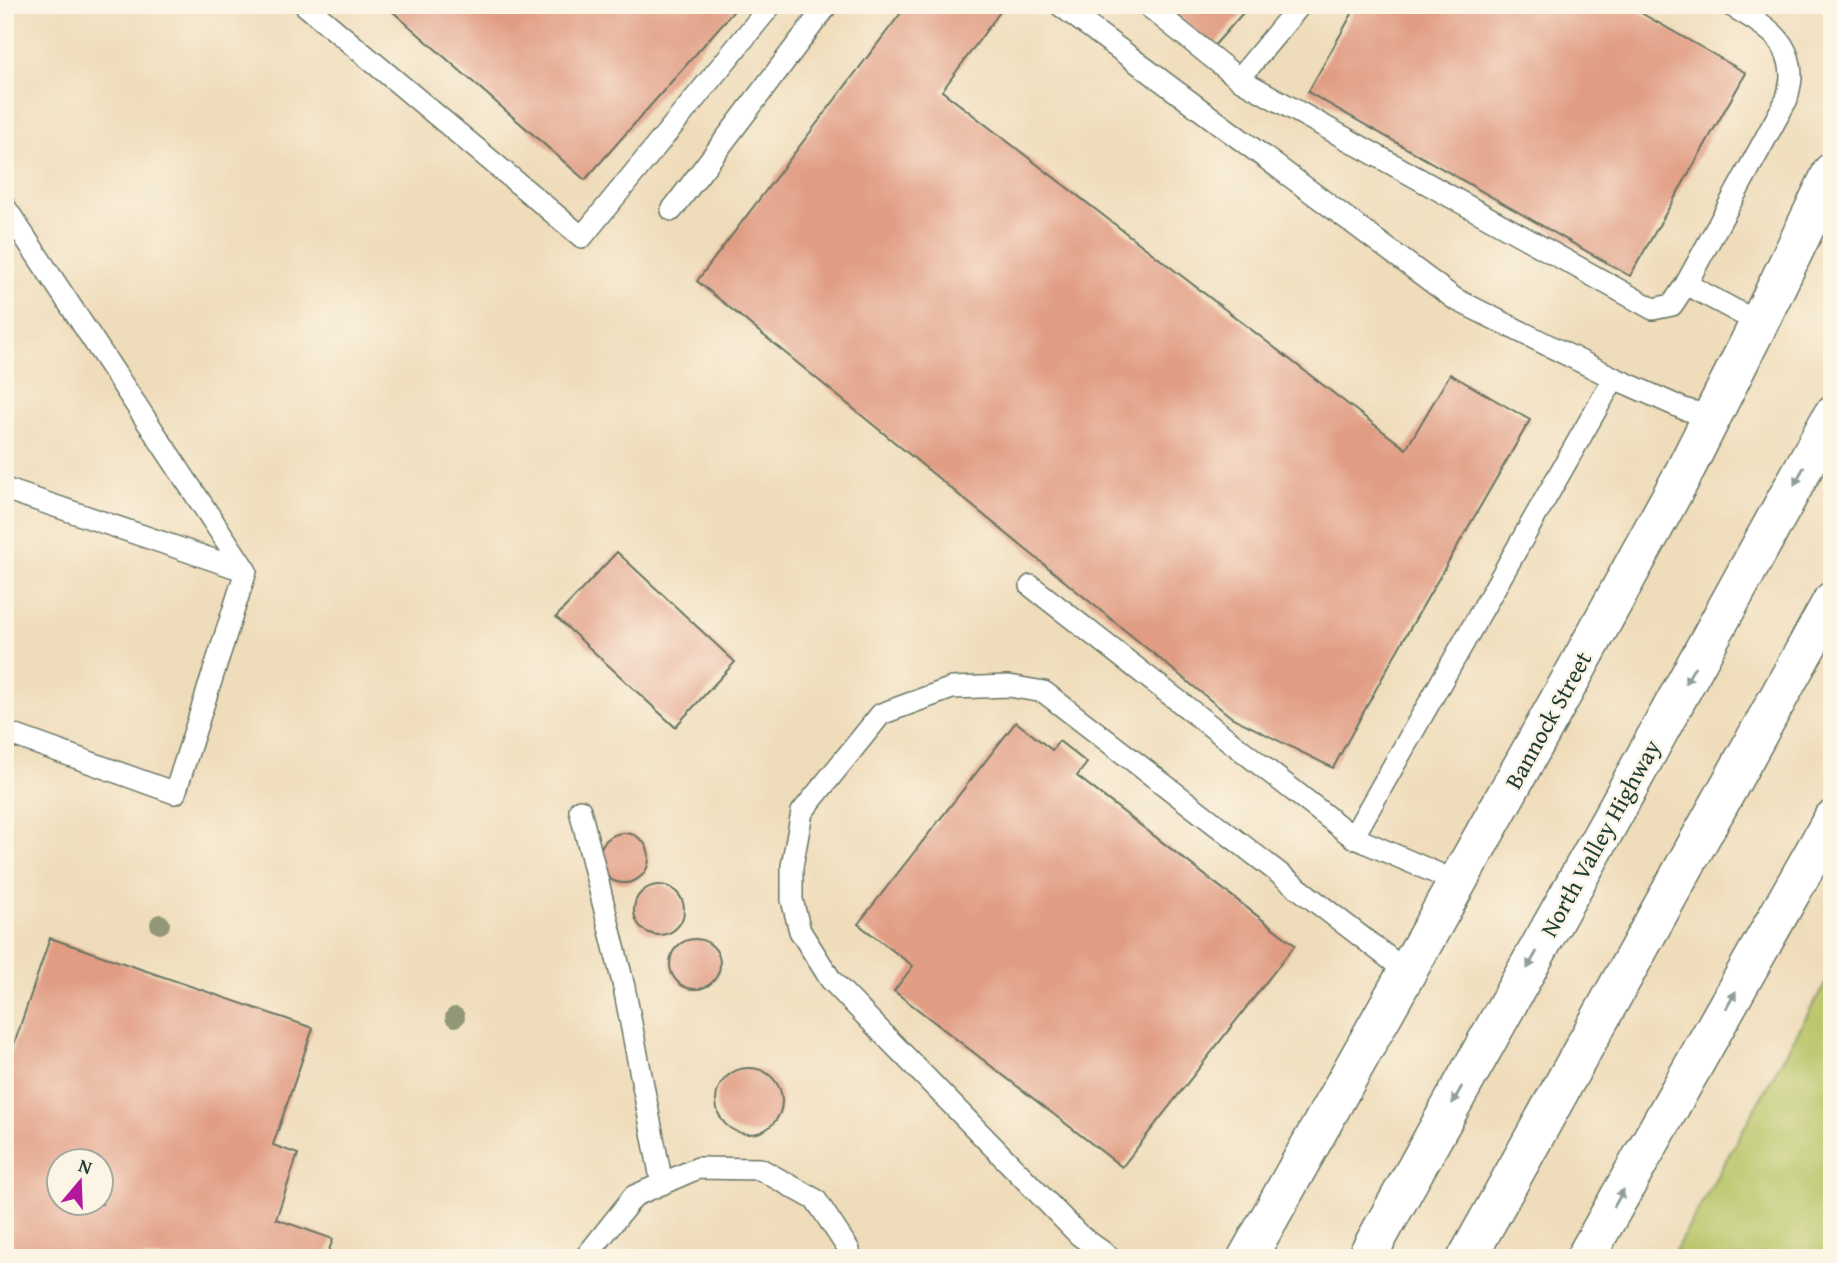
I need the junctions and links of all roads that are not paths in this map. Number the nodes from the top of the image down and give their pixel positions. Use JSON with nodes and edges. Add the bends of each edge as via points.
{"nodes":[{"id":1,"x":305,"y":5,"type":"edge"},
{"id":2,"x":771,"y":5,"type":"edge"},
{"id":3,"x":827,"y":5,"type":"edge"},
{"id":4,"x":1060,"y":5,"type":"edge"},
{"id":5,"x":1147,"y":5,"type":"edge"},
{"id":6,"x":1300,"y":5,"type":"edge"},
{"id":7,"x":1730,"y":5,"type":"edge"},
{"id":8,"x":1239,"y":79,"type":"junction"},
{"id":9,"x":1832,"y":172,"type":"edge"},
{"id":10,"x":5,"y":207,"type":"edge"},
{"id":11,"x":672,"y":210,"type":"dead end"},
{"id":12,"x":1686,"y":284,"type":"junction"},
{"id":13,"x":1759,"y":323,"type":"junction"},
{"id":14,"x":1614,"y":378,"type":"junction"},
{"id":15,"x":1712,"y":416,"type":"junction"},
{"id":16,"x":1832,"y":416,"type":"edge"},
{"id":17,"x":5,"y":489,"type":"edge"},
{"id":18,"x":246,"y":571,"type":"junction"},
{"id":19,"x":1031,"y":586,"type":"dead end"},
{"id":20,"x":1832,"y":601,"type":"edge"},
{"id":21,"x":5,"y":732,"type":"edge"},
{"id":22,"x":580,"y":810,"type":"dead end"},
{"id":23,"x":1832,"y":820,"type":"edge"},
{"id":24,"x":1353,"y":837,"type":"junction"},
{"id":25,"x":1457,"y":882,"type":"junction"},
{"id":26,"x":1407,"y":972,"type":"junction"},
{"id":27,"x":662,"y":1184,"type":"junction"},
{"id":28,"x":854,"y":1255,"type":"edge"},
{"id":29,"x":585,"y":1258,"type":"edge"},
{"id":30,"x":1111,"y":1258,"type":"edge"},
{"id":31,"x":1247,"y":1258,"type":"edge"},
{"id":32,"x":1366,"y":1258,"type":"edge"},
{"id":33,"x":1467,"y":1258,"type":"edge"},
{"id":34,"x":1586,"y":1258,"type":"edge"}],
"edges":[{"from":1,"to":2,"type":"lane","via":[[582,237]]},
{"from":3,"to":11,"type":"lane"},
{"from":4,"to":14,"type":"lane","via":[[1455,299]]},
{"from":5,"to":8,"type":"lane"},
{"from":6,"to":8,"type":"lane"},
{"from":7,"to":12,"type":"lane","via":[[1777,36],[1791,78],[1787,99]]},
{"from":8,"to":12,"type":"lane","via":[[1653,309],[1672,305]]},
{"from":9,"to":13,"type":"main road","name":"Bannock Street"},
{"from":10,"to":18,"type":"lane"},
{"from":12,"to":13,"type":"lane"},
{"from":13,"to":15,"type":"main road","name":"Bannock Street"},
{"from":14,"to":15,"type":"lane","via":[[1684,409]]},
{"from":14,"to":24,"type":"lane"},
{"from":15,"to":25,"type":"main road","name":"Bannock Street"},
{"from":16,"to":32,"type":"main road","name":"North Valley Highway","one_way":true},
{"from":17,"to":18,"type":"lane"},
{"from":18,"to":21,"type":"lane","via":[[175,793]]},
{"from":19,"to":24,"type":"lane"},
{"from":20,"to":33,"type":"main road"},
{"from":22,"to":27,"type":"lane","via":[[624,986]]},
{"from":34,"to":23,"type":"main road","one_way":true},
{"from":24,"to":25,"type":"lane"},
{"from":25,"to":26,"type":"main road","name":"Bannock Street"},
{"from":26,"to":30,"type":"lane","via":[[1044,692],[1009,686],[952,688],[881,714],[802,812],[792,866],[792,900],[800,931],[831,980],[1079,1235]]},
{"from":26,"to":31,"type":"main road","name":"Bannock Street"},
{"from":27,"to":28,"type":"lane","via":[[698,1168],[760,1169],[816,1200]]},
{"from":27,"to":29,"type":"lane","via":[[634,1196]]}]}
